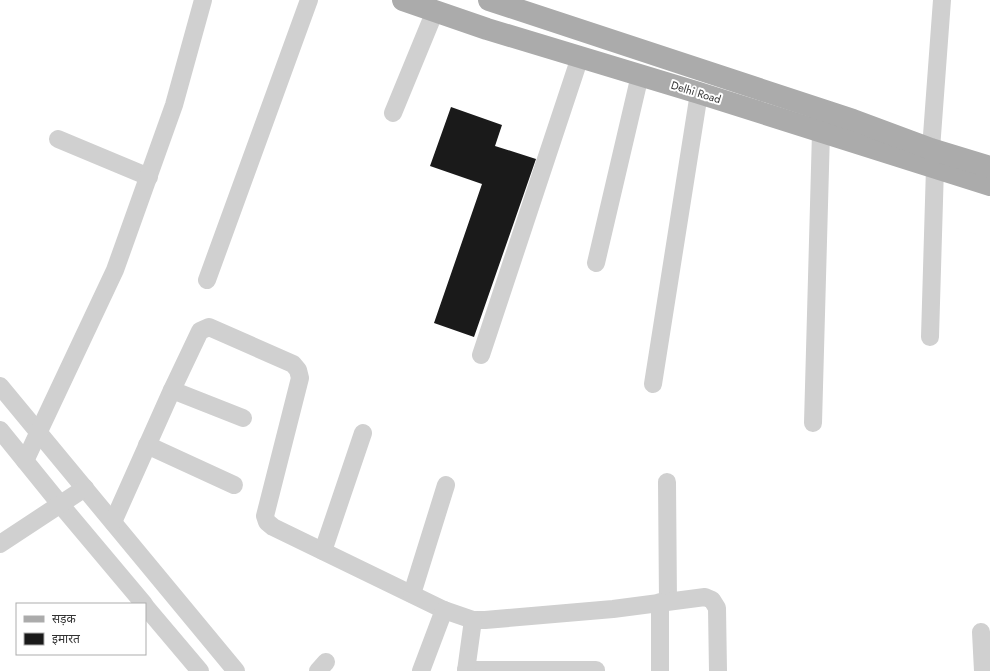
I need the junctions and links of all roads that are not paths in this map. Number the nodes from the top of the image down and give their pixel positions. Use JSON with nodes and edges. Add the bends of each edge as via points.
{"nodes":[{"id":1,"x":203,"y":0,"type":"edge"},
{"id":2,"x":309,"y":0,"type":"edge"},
{"id":3,"x":402,"y":0,"type":"edge"},
{"id":4,"x":489,"y":0,"type":"edge"},
{"id":5,"x":942,"y":0,"type":"edge"},
{"id":6,"x":435,"y":11,"type":"junction"},
{"id":7,"x":580,"y":57,"type":"junction"},
{"id":8,"x":640,"y":75,"type":"junction"},
{"id":9,"x":699,"y":93,"type":"junction"},
{"id":10,"x":393,"y":114,"type":"dead end"},
{"id":11,"x":821,"y":132,"type":"junction"},
{"id":12,"x":58,"y":139,"type":"dead end"},
{"id":13,"x":933,"y":158,"type":"junction"},
{"id":14,"x":990,"y":167,"type":"edge"},
{"id":15,"x":150,"y":177,"type":"junction"},
{"id":16,"x":990,"y":185,"type":"edge"},
{"id":17,"x":596,"y":263,"type":"dead end"},
{"id":18,"x":207,"y":280,"type":"dead end"},
{"id":19,"x":930,"y":337,"type":"dead end"},
{"id":20,"x":481,"y":355,"type":"dead end"},
{"id":21,"x":653,"y":384,"type":"dead end"},
{"id":22,"x":0,"y":386,"type":"edge"},
{"id":23,"x":172,"y":390,"type":"junction"},
{"id":24,"x":244,"y":418,"type":"dead end"},
{"id":25,"x":813,"y":423,"type":"dead end"},
{"id":26,"x":0,"y":430,"type":"edge"},
{"id":27,"x":39,"y":433,"type":"junction"},
{"id":28,"x":363,"y":433,"type":"dead end"},
{"id":29,"x":147,"y":445,"type":"junction"},
{"id":30,"x":25,"y":461,"type":"junction"},
{"id":31,"x":667,"y":482,"type":"dead end"},
{"id":32,"x":234,"y":485,"type":"dead end"},
{"id":33,"x":446,"y":485,"type":"dead end"},
{"id":34,"x":85,"y":488,"type":"junction"},
{"id":35,"x":60,"y":504,"type":"junction"},
{"id":36,"x":113,"y":522,"type":"junction"},
{"id":37,"x":0,"y":544,"type":"edge"},
{"id":38,"x":323,"y":551,"type":"junction"},
{"id":39,"x":412,"y":594,"type":"junction"},
{"id":40,"x":664,"y":602,"type":"junction"},
{"id":41,"x":142,"y":603,"type":"edge"},
{"id":42,"x":146,"y":607,"type":"edge"},
{"id":43,"x":444,"y":610,"type":"junction"},
{"id":44,"x":473,"y":620,"type":"junction"},
{"id":45,"x":981,"y":632,"type":"dead end"},
{"id":46,"x":466,"y":670,"type":"edge"},
{"id":47,"x":596,"y":670,"type":"dead end"},
{"id":48,"x":200,"y":671,"type":"edge"},
{"id":49,"x":236,"y":671,"type":"edge"},
{"id":50,"x":422,"y":671,"type":"edge"},
{"id":51,"x":660,"y":671,"type":"edge"},
{"id":52,"x":718,"y":671,"type":"edge"},
{"id":53,"x":983,"y":671,"type":"edge"}],
"edges":[{"from":1,"to":15,"type":"street","via":[[174,105]]},
{"from":2,"to":18,"type":"street"},
{"from":3,"to":6,"type":"main road","name":"Delhi Road"},
{"from":4,"to":13,"type":"main road","via":[[846,118]]},
{"from":5,"to":13,"type":"street"},
{"from":6,"to":7,"type":"main road","name":"Delhi Road"},
{"from":6,"to":10,"type":"street"},
{"from":7,"to":8,"type":"main road","name":"Delhi Road"},
{"from":7,"to":20,"type":"street"},
{"from":8,"to":9,"type":"main road","name":"Delhi Road"},
{"from":8,"to":17,"type":"street"},
{"from":9,"to":11,"type":"main road","name":"Delhi Road"},
{"from":9,"to":21,"type":"street"},
{"from":11,"to":13,"type":"main road","name":"Delhi Road"},
{"from":11,"to":25,"type":"street"},
{"from":12,"to":15,"type":"street"},
{"from":13,"to":14,"type":"main road"},
{"from":13,"to":16,"type":"main road","name":"Delhi Road"},
{"from":13,"to":19,"type":"street"},
{"from":15,"to":27,"type":"street","via":[[116,270]]},
{"from":22,"to":27,"type":"street"},
{"from":23,"to":24,"type":"street"},
{"from":23,"to":29,"type":"street"},
{"from":23,"to":38,"type":"street","via":[[200,331],[209,327],[292,364],[298,370],[300,378],[265,516],[273,527]]},
{"from":26,"to":30,"type":"street"},
{"from":27,"to":30,"type":"street"},
{"from":27,"to":34,"type":"street"},
{"from":28,"to":38,"type":"street"},
{"from":29,"to":32,"type":"street"},
{"from":29,"to":36,"type":"street"},
{"from":30,"to":35,"type":"street"},
{"from":31,"to":40,"type":"street"},
{"from":33,"to":39,"type":"street"},
{"from":34,"to":35,"type":"street"},
{"from":34,"to":36,"type":"street"},
{"from":35,"to":37,"type":"street"},
{"from":35,"to":41,"type":"street"},
{"from":36,"to":49,"type":"street"},
{"from":38,"to":39,"type":"street"},
{"from":39,"to":43,"type":"street"},
{"from":40,"to":44,"type":"street","via":[[613,609]]},
{"from":40,"to":51,"type":"street"},
{"from":40,"to":52,"type":"street","via":[[697,597],[712,600],[717,608]]},
{"from":42,"to":48,"type":"street"},
{"from":43,"to":44,"type":"street"},
{"from":43,"to":50,"type":"street"},
{"from":44,"to":46,"type":"street"},
{"from":45,"to":53,"type":"street"},
{"from":46,"to":47,"type":"street"}]}
